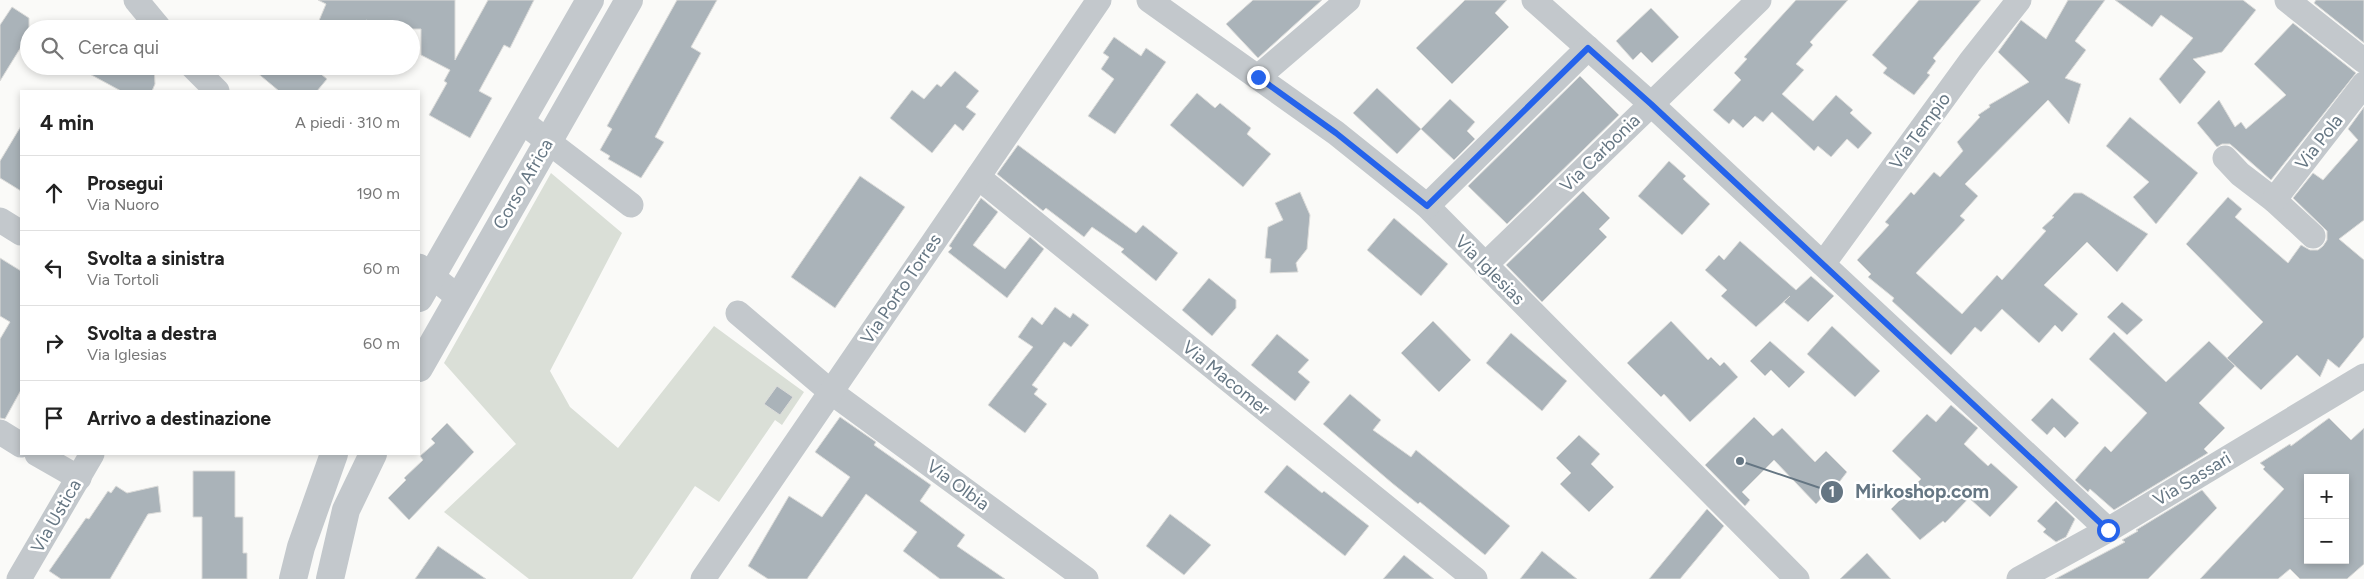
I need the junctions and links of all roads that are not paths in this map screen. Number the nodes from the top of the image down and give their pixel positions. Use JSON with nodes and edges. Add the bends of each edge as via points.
{"nodes":[{"id":1,"x":136,"y":0,"type":"edge"},
{"id":2,"x":590,"y":0,"type":"edge"},
{"id":3,"x":629,"y":0,"type":"edge"},
{"id":4,"x":1099,"y":0,"type":"edge"},
{"id":5,"x":1149,"y":0,"type":"edge"},
{"id":6,"x":1348,"y":0,"type":"edge"},
{"id":7,"x":1759,"y":0,"type":"edge"},
{"id":8,"x":2020,"y":0,"type":"edge"},
{"id":9,"x":2297,"y":2,"type":"edge"},
{"id":10,"x":1544,"y":3,"type":"edge"},
{"id":11,"x":153,"y":20,"type":"edge"},
{"id":12,"x":1588,"y":48,"type":"junction"},
{"id":13,"x":2364,"y":61,"type":"edge"},
{"id":14,"x":201,"y":75,"type":"edge"},
{"id":15,"x":1258,"y":77,"type":"junction"},
{"id":16,"x":2364,"y":84,"type":"edge"},
{"id":17,"x":216,"y":90,"type":"edge"},
{"id":18,"x":1651,"y":104,"type":"junction"},
{"id":19,"x":520,"y":120,"type":"junction"},
{"id":20,"x":547,"y":141,"type":"junction"},
{"id":21,"x":2226,"y":158,"type":"dead end"},
{"id":22,"x":978,"y":177,"type":"junction"},
{"id":23,"x":2274,"y":200,"type":"junction"},
{"id":24,"x":631,"y":206,"type":"dead end"},
{"id":25,"x":1427,"y":206,"type":"junction"},
{"id":26,"x":0,"y":220,"type":"edge"},
{"id":27,"x":20,"y":232,"type":"edge"},
{"id":28,"x":2313,"y":236,"type":"dead end"},
{"id":29,"x":1823,"y":264,"type":"junction"},
{"id":30,"x":1484,"y":265,"type":"junction"},
{"id":31,"x":423,"y":280,"type":"edge"},
{"id":32,"x":458,"y":297,"type":"junction"},
{"id":33,"x":738,"y":313,"type":"dead end"},
{"id":34,"x":420,"y":366,"type":"edge"},
{"id":35,"x":2361,"y":385,"type":"edge"},
{"id":36,"x":831,"y":392,"type":"junction"},
{"id":37,"x":0,"y":432,"type":"edge"},
{"id":38,"x":20,"y":444,"type":"edge"},
{"id":39,"x":39,"y":455,"type":"edge"},
{"id":40,"x":91,"y":455,"type":"edge"},
{"id":41,"x":334,"y":455,"type":"edge"},
{"id":42,"x":373,"y":455,"type":"edge"},
{"id":43,"x":79,"y":478,"type":"junction"},
{"id":44,"x":2108,"y":530,"type":"junction"},
{"id":45,"x":709,"y":577,"type":"edge"},
{"id":46,"x":19,"y":579,"type":"edge"},
{"id":47,"x":293,"y":579,"type":"edge"},
{"id":48,"x":330,"y":579,"type":"edge"},
{"id":49,"x":1086,"y":579,"type":"edge"},
{"id":50,"x":1475,"y":579,"type":"edge"},
{"id":51,"x":1797,"y":579,"type":"edge"},
{"id":52,"x":2019,"y":579,"type":"edge"}],
"edges":[{"from":1,"to":11,"type":"street"},
{"from":2,"to":19,"type":"street","name":"Corso Africa"},
{"from":3,"to":20,"type":"street","name":"Corso Africa"},
{"from":4,"to":22,"type":"street","name":"Via Porto Torres"},
{"from":5,"to":15,"type":"street","name":"Via Iglesias"},
{"from":6,"to":15,"type":"street"},
{"from":7,"to":18,"type":"street","name":"Via Carbonia"},
{"from":8,"to":29,"type":"street","name":"Via Tempio","via":[[1970,62]]},
{"from":9,"to":13,"type":"street"},
{"from":10,"to":12,"type":"street"},
{"from":12,"to":18,"type":"street"},
{"from":12,"to":25,"type":"street"},
{"from":14,"to":17,"type":"street"},
{"from":15,"to":25,"type":"street","name":"Via Iglesias","via":[[1336,133]]},
{"from":16,"to":23,"type":"street","name":"Via Pola"},
{"from":18,"to":29,"type":"street"},
{"from":18,"to":30,"type":"street","name":"Via Carbonia"},
{"from":19,"to":20,"type":"street"},
{"from":19,"to":31,"type":"street","name":"Corso Africa"},
{"from":20,"to":24,"type":"street"},
{"from":20,"to":32,"type":"street","name":"Corso Africa"},
{"from":21,"to":23,"type":"street","via":[[2240,174]]},
{"from":22,"to":36,"type":"street","name":"Via Porto Torres"},
{"from":22,"to":50,"type":"street","name":"Via Macomer"},
{"from":23,"to":28,"type":"street"},
{"from":25,"to":30,"type":"street","name":"Via Iglesias"},
{"from":26,"to":27,"type":"street"},
{"from":29,"to":44,"type":"street"},
{"from":30,"to":51,"type":"street","name":"Via Iglesias"},
{"from":31,"to":32,"type":"street"},
{"from":32,"to":34,"type":"street","name":"Corso Africa"},
{"from":33,"to":36,"type":"street","name":"Via Olbia"},
{"from":35,"to":44,"type":"street","name":"Via Sassari"},
{"from":36,"to":45,"type":"street","name":"Via Porto Torres"},
{"from":36,"to":49,"type":"street","name":"Via Olbia"},
{"from":37,"to":38,"type":"street"},
{"from":39,"to":43,"type":"street"},
{"from":40,"to":43,"type":"street","name":"Via Ustica"},
{"from":41,"to":47,"type":"street"},
{"from":42,"to":48,"type":"street","via":[[346,510]]},
{"from":43,"to":46,"type":"street","name":"Via Ustica"},
{"from":44,"to":52,"type":"street","name":"Via Sassari"}]}
